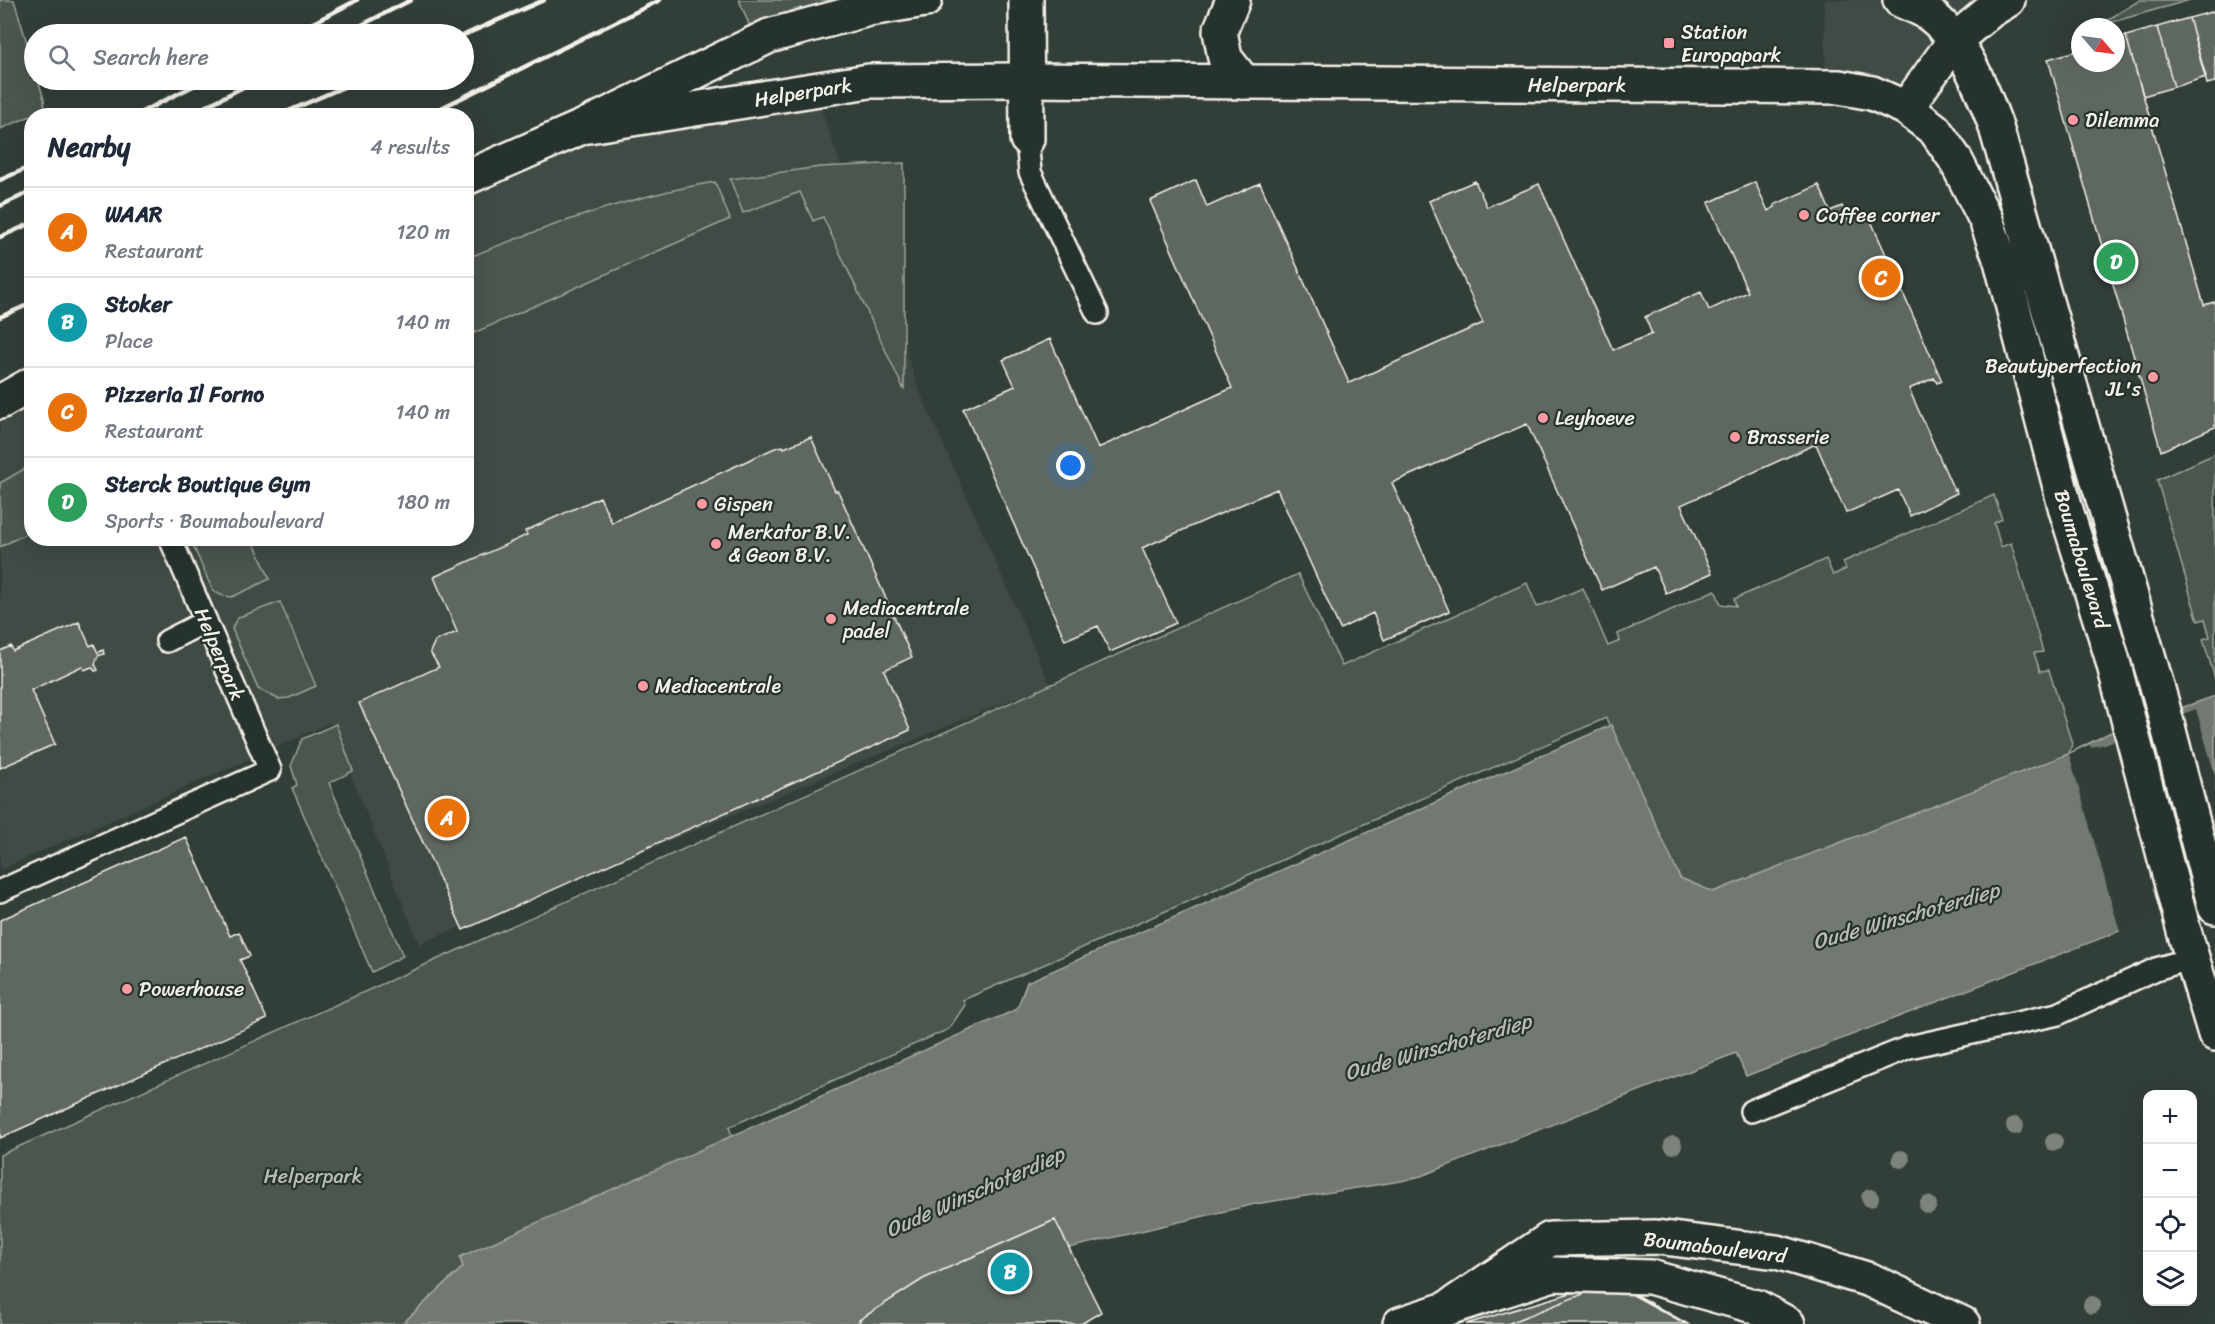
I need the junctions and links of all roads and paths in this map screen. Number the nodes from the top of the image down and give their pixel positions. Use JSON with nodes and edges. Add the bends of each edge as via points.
{"nodes":[{"id":1,"x":925,"y":0,"type":"edge"},
{"id":2,"x":1026,"y":0,"type":"edge"},
{"id":3,"x":1233,"y":0,"type":"edge"},
{"id":4,"x":1900,"y":0,"type":"edge"},
{"id":5,"x":2008,"y":0,"type":"edge"},
{"id":6,"x":1955,"y":40,"type":"junction"},
{"id":7,"x":1026,"y":80,"type":"junction"},
{"id":8,"x":1244,"y":82,"type":"junction"},
{"id":9,"x":1906,"y":108,"type":"junction"},
{"id":10,"x":582,"y":127,"type":"junction"},
{"id":11,"x":1027,"y":139,"type":"joint"},
{"id":12,"x":474,"y":174,"type":"edge"},
{"id":13,"x":1097,"y":313,"type":"dead end"},
{"id":14,"x":24,"y":388,"type":"edge"},
{"id":15,"x":0,"y":402,"type":"edge"},
{"id":16,"x":173,"y":546,"type":"edge"},
{"id":17,"x":206,"y":621,"type":"junction"},
{"id":18,"x":167,"y":641,"type":"dead end"},
{"id":19,"x":0,"y":891,"type":"edge"},
{"id":20,"x":2215,"y":907,"type":"edge"},
{"id":21,"x":2189,"y":945,"type":"junction"},
{"id":22,"x":2215,"y":1034,"type":"edge"},
{"id":23,"x":1751,"y":1111,"type":"dead end"},
{"id":24,"x":1440,"y":1313,"type":"junction"},
{"id":25,"x":1400,"y":1324,"type":"edge"},
{"id":26,"x":1788,"y":1324,"type":"edge"},
{"id":27,"x":1963,"y":1324,"type":"edge"}],
"edges":[{"from":1,"to":10,"type":"main road","name":"Helperpark","via":[[869,9],[769,36]]},
{"from":2,"to":7,"type":"main road"},
{"from":3,"to":8,"type":"main road","via":[[1220,32],[1225,58]]},
{"from":4,"to":6,"type":"main road","via":[[1926,12]]},
{"from":5,"to":6,"type":"main road"},
{"from":6,"to":9,"type":"main road"},
{"from":6,"to":20,"type":"main road","name":"Boumaboulevard","via":[[1995,124],[2161,700]]},
{"from":7,"to":8,"type":"main road","name":"Helperpark"},
{"from":7,"to":10,"type":"main road","name":"Helperpark","via":[[869,81]]},
{"from":7,"to":11,"type":"main road"},
{"from":8,"to":9,"type":"main road","name":"Helperpark","via":[[1839,87],[1872,93]]},
{"from":9,"to":21,"type":"main road","name":"Boumaboulevard","via":[[1935,130],[1955,159],[1986,220],[2001,261],[2066,510],[2111,654]]},
{"from":10,"to":12,"type":"main road","name":"Helperpark"},
{"from":11,"to":13,"type":"lane","via":[[1030,172]]},
{"from":14,"to":15,"type":"main road"},
{"from":16,"to":17,"type":"lane","name":"Helperpark"},
{"from":17,"to":18,"type":"lane"},
{"from":17,"to":19,"type":"lane","name":"Helperpark","via":[[270,770]]},
{"from":21,"to":22,"type":"main road","name":"Boumaboulevard"},
{"from":21,"to":23,"type":"lane","via":[[2156,969],[2058,1014],[1909,1047]]},
{"from":24,"to":25,"type":"main road","name":"Boumaboulevard"},
{"from":24,"to":26,"type":"main road","name":"Boumaboulevard","via":[[1553,1275],[1650,1277],[1757,1307]]},
{"from":24,"to":27,"type":"main road","name":"Boumaboulevard","via":[[1550,1239],[1656,1237],[1778,1252],[1870,1280]]}]}
